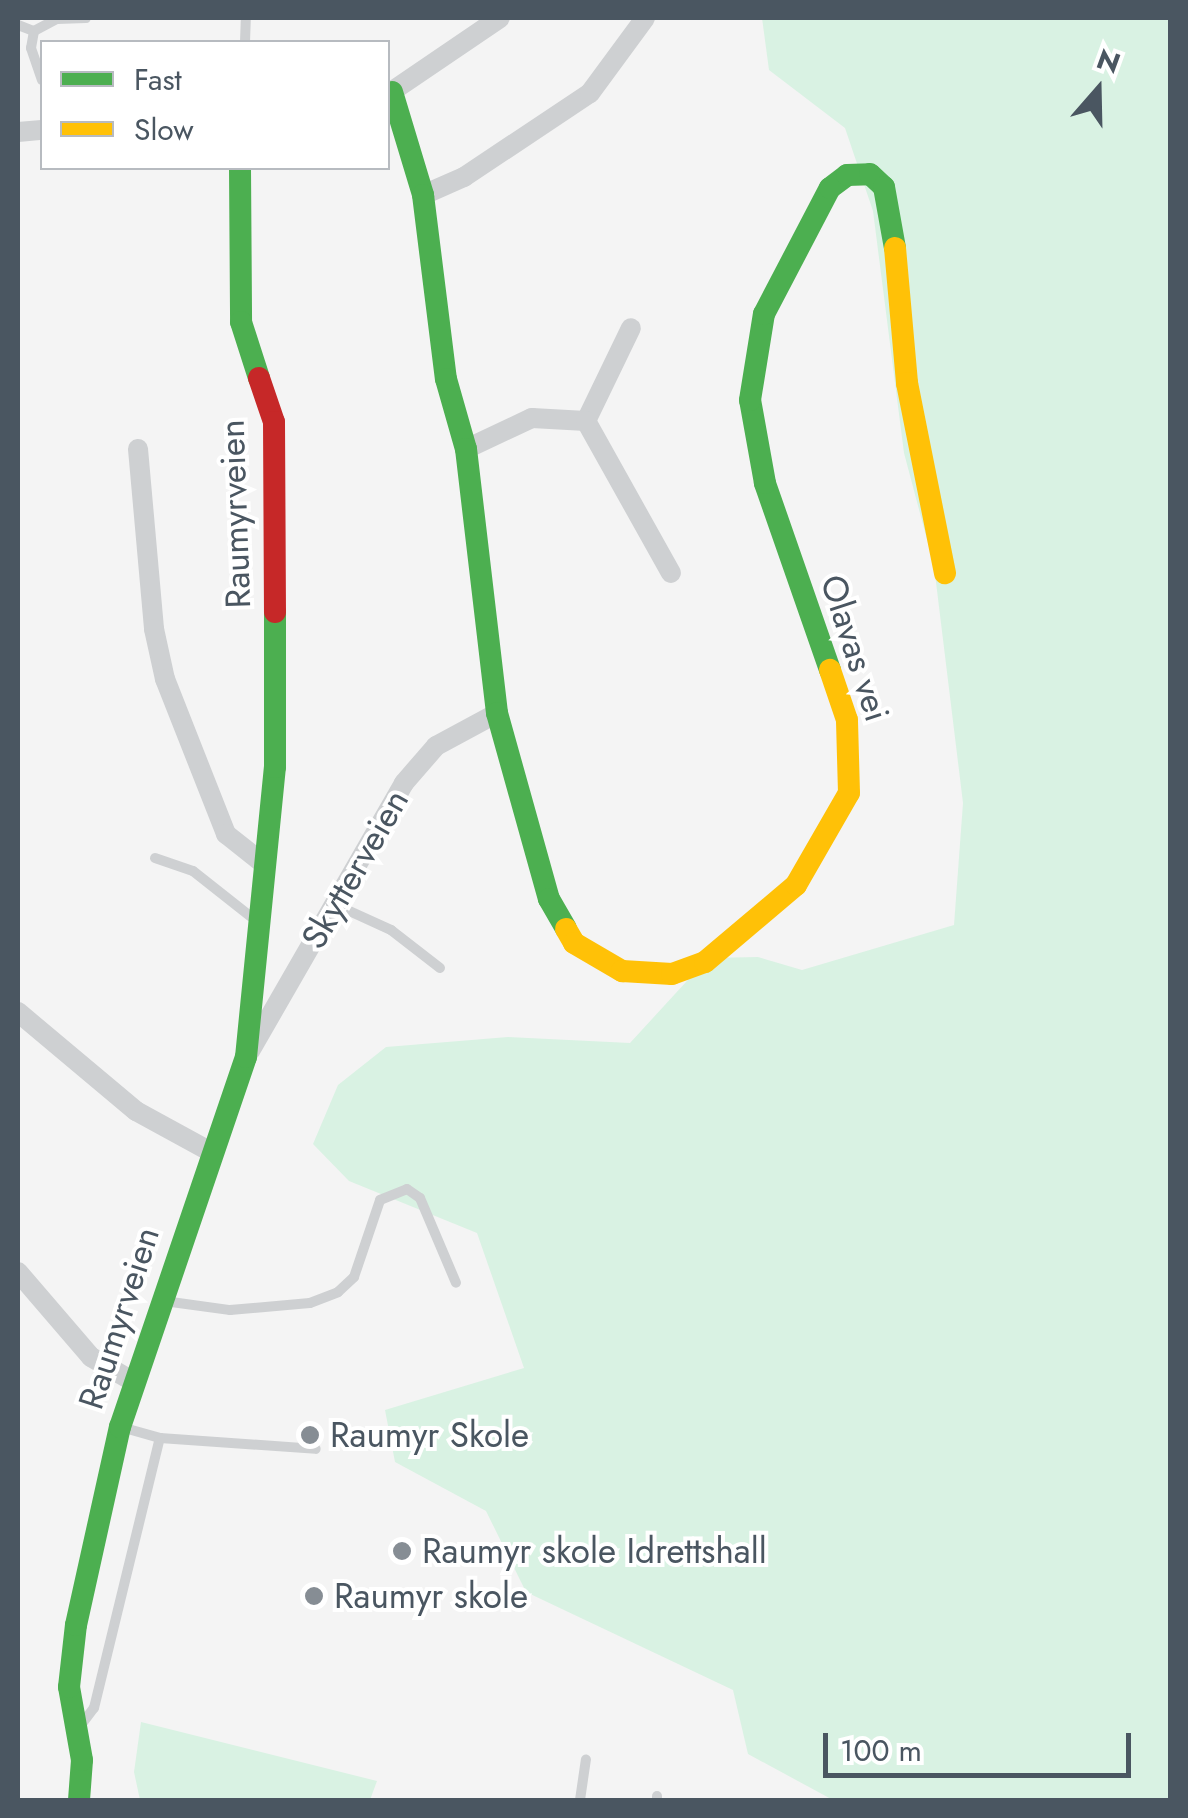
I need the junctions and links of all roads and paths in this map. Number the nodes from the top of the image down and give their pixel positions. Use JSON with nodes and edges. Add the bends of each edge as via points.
{"nodes":[{"id":1,"x":86,"y":18,"type":"edge"},
{"id":2,"x":500,"y":18,"type":"edge"},
{"id":3,"x":645,"y":18,"type":"edge"},
{"id":4,"x":18,"y":25,"type":"edge"},
{"id":5,"x":34,"y":31,"type":"junction"},
{"id":6,"x":40,"y":74,"type":"edge"},
{"id":7,"x":390,"y":93,"type":"edge"},
{"id":8,"x":240,"y":170,"type":"edge"},
{"id":9,"x":423,"y":194,"type":"junction"},
{"id":10,"x":631,"y":328,"type":"dead end"},
{"id":11,"x":586,"y":421,"type":"junction"},
{"id":12,"x":138,"y":449,"type":"dead end"},
{"id":13,"x":466,"y":449,"type":"junction"},
{"id":14,"x":671,"y":574,"type":"dead end"},
{"id":15,"x":945,"y":574,"type":"dead end"},
{"id":16,"x":497,"y":713,"type":"junction"},
{"id":17,"x":155,"y":858,"type":"dead end"},
{"id":18,"x":260,"y":861,"type":"junction"},
{"id":19,"x":332,"y":903,"type":"junction"},
{"id":20,"x":255,"y":920,"type":"junction"},
{"id":21,"x":440,"y":968,"type":"dead end"},
{"id":22,"x":18,"y":1012,"type":"edge"},
{"id":23,"x":246,"y":1057,"type":"junction"},
{"id":24,"x":211,"y":1152,"type":"junction"},
{"id":25,"x":18,"y":1272,"type":"edge"},
{"id":26,"x":456,"y":1283,"type":"dead end"},
{"id":27,"x":162,"y":1300,"type":"junction"},
{"id":28,"x":134,"y":1382,"type":"junction"},
{"id":29,"x":120,"y":1427,"type":"junction"},
{"id":30,"x":160,"y":1438,"type":"junction"},
{"id":31,"x":316,"y":1449,"type":"dead end"},
{"id":32,"x":76,"y":1728,"type":"junction"},
{"id":33,"x":586,"y":1759,"type":"dead end"},
{"id":34,"x":78,"y":1800,"type":"edge"},
{"id":35,"x":580,"y":1800,"type":"edge"}],
"edges":[{"from":1,"to":5,"type":"lane","via":[[57,19]]},
{"from":2,"to":7,"type":"street"},
{"from":3,"to":9,"type":"street","via":[[590,93],[464,177]]},
{"from":4,"to":5,"type":"lane"},
{"from":5,"to":6,"type":"lane","via":[[31,48]]},
{"from":7,"to":9,"type":"street","name":"Olavas vei"},
{"from":8,"to":18,"type":"street","name":"Raumyrveien","via":[[241,322],[274,422],[275,767]]},
{"from":9,"to":13,"type":"street","name":"Olavas vei","via":[[446,379]]},
{"from":10,"to":11,"type":"street"},
{"from":11,"to":13,"type":"street","via":[[532,418]]},
{"from":11,"to":14,"type":"street"},
{"from":12,"to":18,"type":"street","via":[[154,629],[165,679],[226,834]]},
{"from":13,"to":16,"type":"street","name":"Olavas vei"},
{"from":15,"to":16,"type":"street","name":"Olavas vei","via":[[907,383],[900,268],[884,187],[870,174],[847,174],[830,188],[764,314],[750,400],[765,483],[847,720],[849,793],[818,855],[760,921],[705,962],[672,974],[622,971],[574,943],[550,899]]},
{"from":16,"to":19,"type":"street","name":"Skytterveien","via":[[436,746],[404,782]]},
{"from":17,"to":20,"type":"lane","via":[[193,870]]},
{"from":18,"to":20,"type":"street","name":"Raumyrveien"},
{"from":19,"to":21,"type":"lane","via":[[391,930]]},
{"from":19,"to":23,"type":"street","name":"Skytterveien"},
{"from":20,"to":23,"type":"street","name":"Raumyrveien"},
{"from":22,"to":24,"type":"street","via":[[136,1111]]},
{"from":23,"to":24,"type":"street","name":"Raumyrveien"},
{"from":24,"to":27,"type":"street","name":"Raumyrveien"},
{"from":25,"to":28,"type":"street","via":[[90,1357]]},
{"from":26,"to":27,"type":"lane","via":[[420,1198],[407,1189],[380,1200],[354,1277],[338,1292],[310,1303],[230,1310]]},
{"from":27,"to":28,"type":"street","name":"Raumyrveien"},
{"from":28,"to":29,"type":"street","name":"Raumyrveien"},
{"from":29,"to":30,"type":"lane"},
{"from":29,"to":32,"type":"street","name":"Raumyrveien","via":[[76,1625],[69,1687]]},
{"from":30,"to":31,"type":"lane"},
{"from":30,"to":32,"type":"lane","via":[[94,1708]]},
{"from":32,"to":34,"type":"street","name":"Raumyrveien"},
{"from":33,"to":35,"type":"lane"}]}
